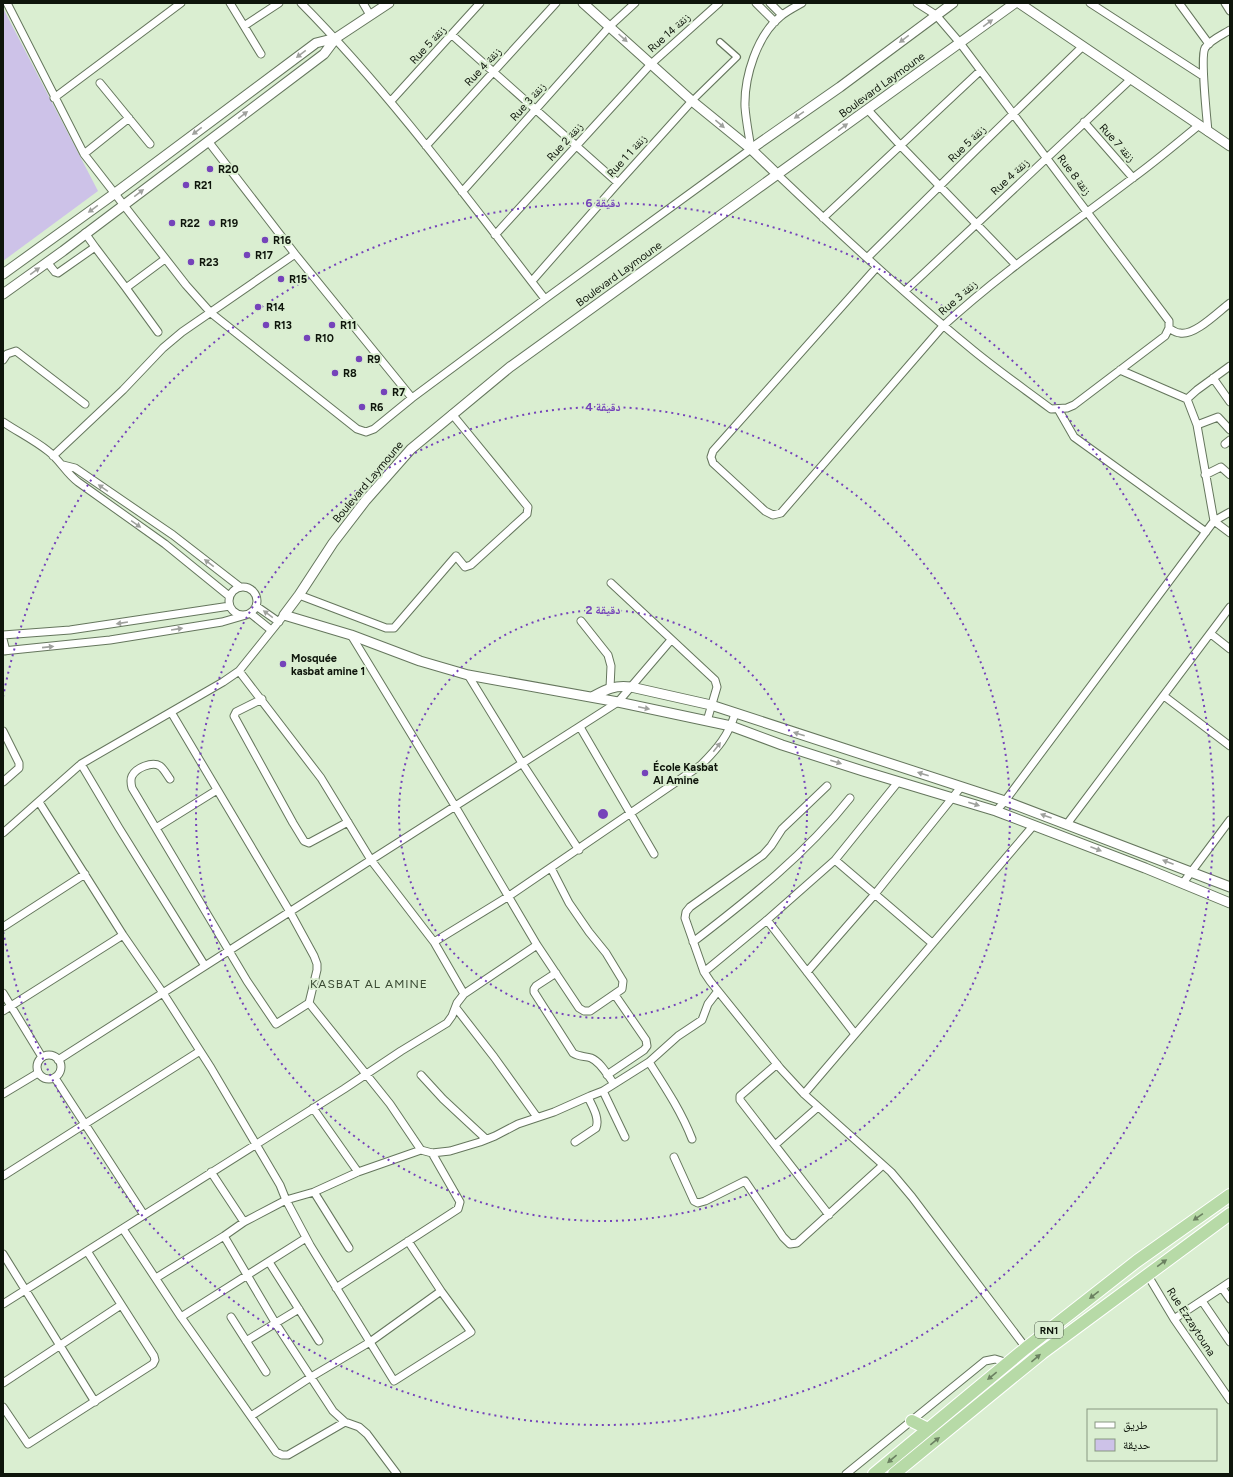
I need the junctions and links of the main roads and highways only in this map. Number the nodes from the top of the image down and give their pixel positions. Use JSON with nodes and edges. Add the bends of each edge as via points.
{"nodes":[{"id":1,"x":1230,"y":1195,"type":"edge"},
{"id":2,"x":1230,"y":1214,"type":"edge"},
{"id":3,"x":912,"y":1421,"type":"road end"},
{"id":4,"x":928,"y":1429,"type":"junction"},
{"id":5,"x":874,"y":1474,"type":"edge"},
{"id":6,"x":894,"y":1474,"type":"edge"}],
"edges":[{"from":1,"to":4,"type":"highway","number":"RN1","one_way":true,"via":[[1137,1261]]},
{"from":6,"to":2,"type":"highway","number":"RN1","one_way":true,"via":[[1042,1353]]},
{"from":3,"to":4,"type":"highway"},
{"from":4,"to":5,"type":"highway","number":"RN1","one_way":true}]}
